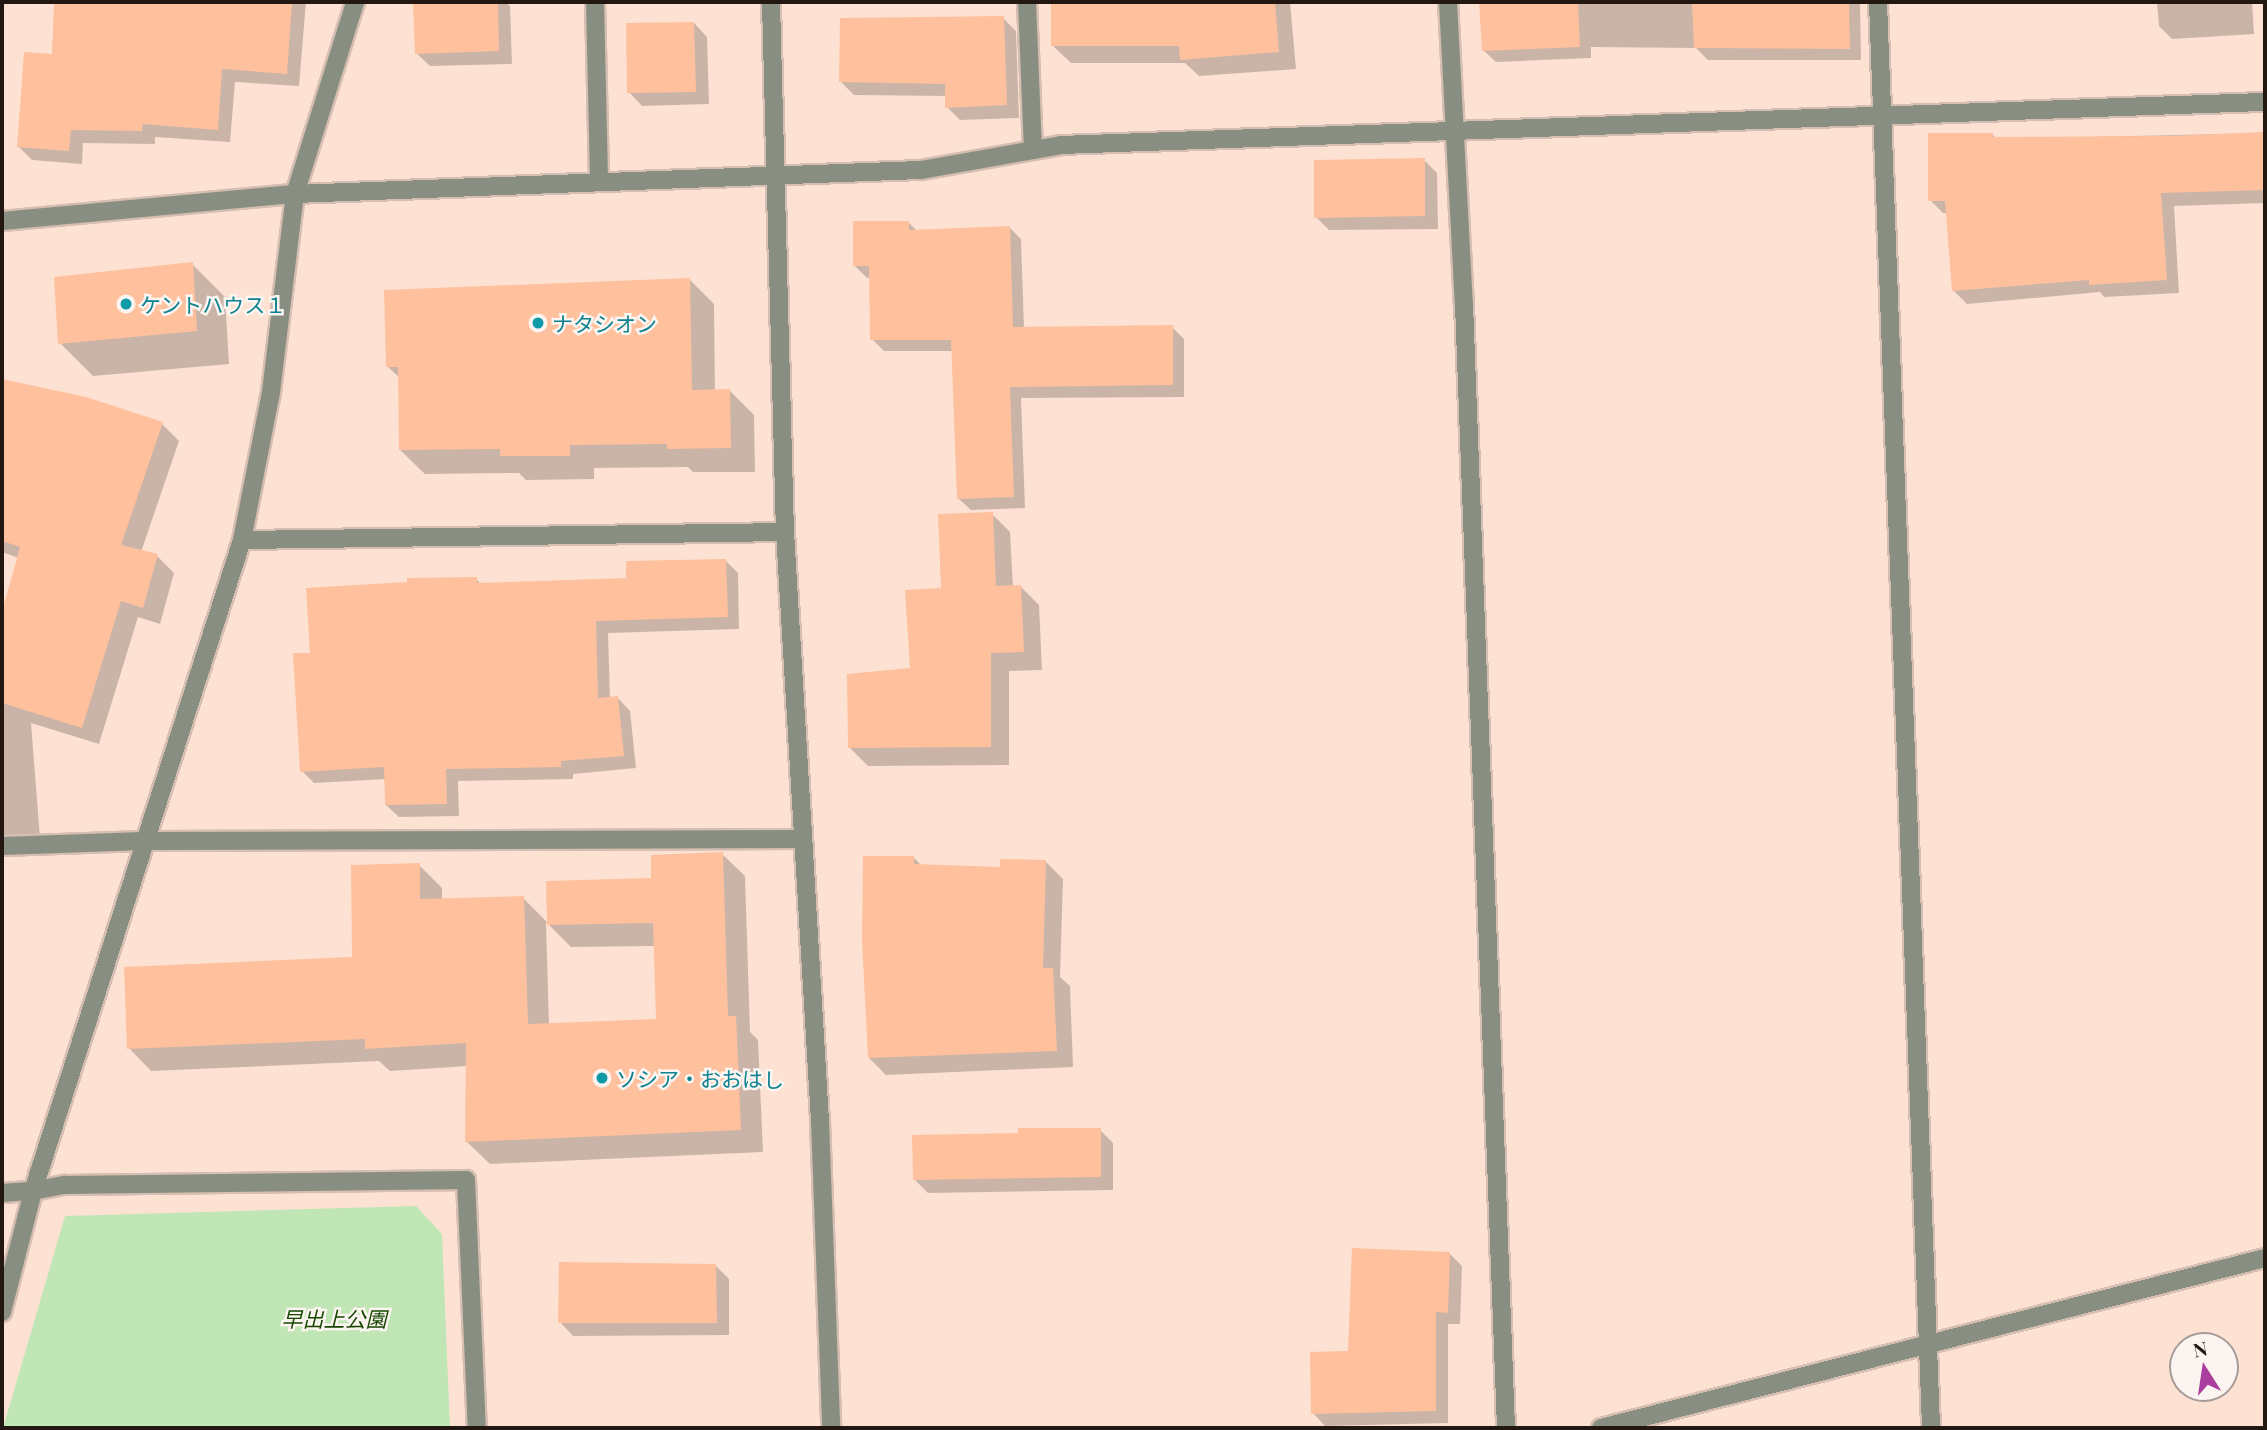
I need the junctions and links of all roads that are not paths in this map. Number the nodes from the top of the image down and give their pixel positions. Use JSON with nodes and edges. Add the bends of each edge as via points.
{"nodes":[{"id":1,"x":355,"y":2,"type":"edge"},
{"id":2,"x":595,"y":2,"type":"edge"},
{"id":3,"x":771,"y":2,"type":"edge"},
{"id":4,"x":1027,"y":2,"type":"edge"},
{"id":5,"x":1448,"y":2,"type":"edge"},
{"id":6,"x":1878,"y":2,"type":"edge"},
{"id":7,"x":2265,"y":102,"type":"edge"},
{"id":8,"x":1881,"y":117,"type":"junction"},
{"id":9,"x":1452,"y":131,"type":"junction"},
{"id":10,"x":1033,"y":150,"type":"junction"},
{"id":11,"x":778,"y":175,"type":"junction"},
{"id":12,"x":599,"y":181,"type":"junction"},
{"id":13,"x":295,"y":194,"type":"junction"},
{"id":14,"x":2,"y":222,"type":"edge"},
{"id":15,"x":785,"y":532,"type":"junction"},
{"id":16,"x":242,"y":540,"type":"junction"},
{"id":17,"x":803,"y":839,"type":"junction"},
{"id":18,"x":143,"y":841,"type":"junction"},
{"id":19,"x":2,"y":846,"type":"edge"},
{"id":20,"x":33,"y":1191,"type":"junction"},
{"id":21,"x":2,"y":1193,"type":"edge"},
{"id":22,"x":2265,"y":1258,"type":"edge"},
{"id":23,"x":2,"y":1312,"type":"edge"},
{"id":24,"x":1928,"y":1343,"type":"junction"},
{"id":25,"x":477,"y":1428,"type":"edge"},
{"id":26,"x":831,"y":1428,"type":"edge"},
{"id":27,"x":1506,"y":1428,"type":"edge"},
{"id":28,"x":1601,"y":1428,"type":"edge"},
{"id":29,"x":1930,"y":1428,"type":"edge"}],
"edges":[{"from":1,"to":13,"type":"street"},
{"from":2,"to":12,"type":"street"},
{"from":3,"to":11,"type":"street"},
{"from":4,"to":10,"type":"street"},
{"from":5,"to":9,"type":"street"},
{"from":6,"to":8,"type":"street"},
{"from":7,"to":8,"type":"street"},
{"from":8,"to":9,"type":"street"},
{"from":8,"to":24,"type":"street"},
{"from":9,"to":10,"type":"street","via":[[1061,145]]},
{"from":9,"to":27,"type":"street","via":[[1464,304]]},
{"from":10,"to":11,"type":"street","via":[[921,170]]},
{"from":11,"to":12,"type":"street"},
{"from":11,"to":15,"type":"street"},
{"from":12,"to":13,"type":"street"},
{"from":13,"to":14,"type":"street"},
{"from":13,"to":16,"type":"street","via":[[271,392]]},
{"from":15,"to":16,"type":"street"},
{"from":15,"to":17,"type":"street"},
{"from":16,"to":18,"type":"street"},
{"from":17,"to":18,"type":"street"},
{"from":17,"to":26,"type":"street","via":[[820,1121]]},
{"from":18,"to":19,"type":"street"},
{"from":18,"to":20,"type":"street"},
{"from":20,"to":21,"type":"street"},
{"from":20,"to":23,"type":"street"},
{"from":20,"to":25,"type":"street","via":[[65,1185],[466,1180]]},
{"from":22,"to":24,"type":"street"},
{"from":24,"to":28,"type":"street"},
{"from":24,"to":29,"type":"street"}]}
